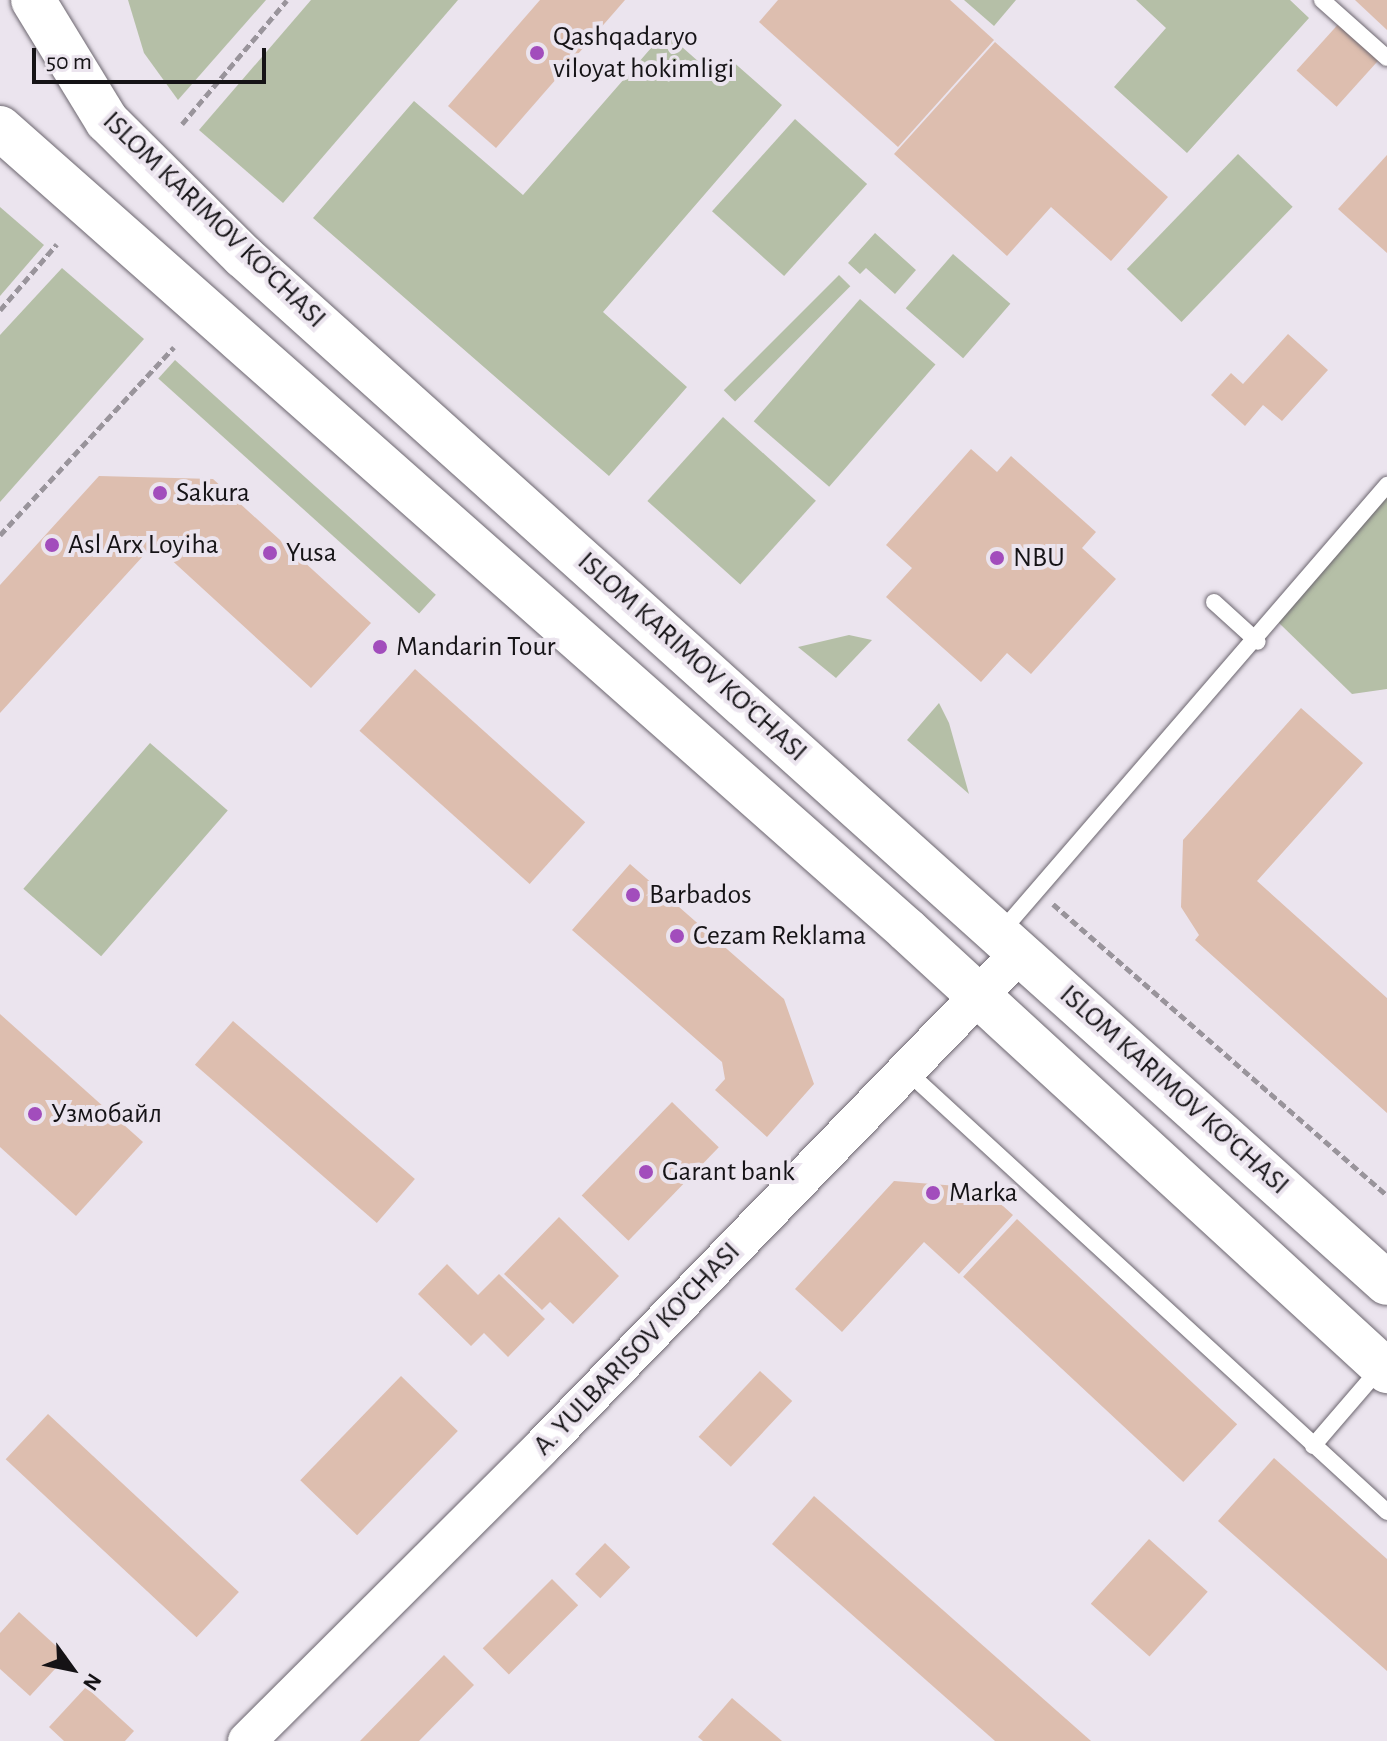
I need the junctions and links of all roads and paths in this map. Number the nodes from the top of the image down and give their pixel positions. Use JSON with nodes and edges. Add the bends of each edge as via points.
{"nodes":[{"id":1,"x":33,"y":0,"type":"edge"},
{"id":2,"x":287,"y":0,"type":"edge"},
{"id":3,"x":1322,"y":0,"type":"edge"},
{"id":4,"x":1387,"y":58,"type":"edge"},
{"id":5,"x":182,"y":124,"type":"dead end"},
{"id":6,"x":0,"y":128,"type":"edge"},
{"id":7,"x":57,"y":244,"type":"dead end"},
{"id":8,"x":0,"y":310,"type":"edge"},
{"id":9,"x":174,"y":347,"type":"dead end"},
{"id":10,"x":1387,"y":485,"type":"edge"},
{"id":11,"x":0,"y":535,"type":"edge"},
{"id":12,"x":1214,"y":602,"type":"dead end"},
{"id":13,"x":1257,"y":641,"type":"junction"},
{"id":14,"x":1044,"y":896,"type":"dead end"},
{"id":15,"x":1011,"y":943,"type":"junction"},
{"id":16,"x":980,"y":998,"type":"junction"},
{"id":17,"x":909,"y":1073,"type":"junction"},
{"id":18,"x":1387,"y":1195,"type":"edge"},
{"id":19,"x":1387,"y":1283,"type":"edge"},
{"id":20,"x":1384,"y":1369,"type":"edge"},
{"id":21,"x":1313,"y":1446,"type":"junction"},
{"id":22,"x":1387,"y":1512,"type":"edge"},
{"id":23,"x":247,"y":1741,"type":"edge"}],
"edges":[{"from":1,"to":15,"type":"main road","name":"ISLOM KARIMOV KO‘CHASI","via":[[107,121],[232,245]]},
{"from":2,"to":5,"type":"path"},
{"from":3,"to":4,"type":"lane"},
{"from":6,"to":16,"type":"main road"},
{"from":7,"to":8,"type":"path"},
{"from":9,"to":11,"type":"path"},
{"from":10,"to":13,"type":"lane"},
{"from":12,"to":13,"type":"lane"},
{"from":13,"to":15,"type":"lane"},
{"from":14,"to":18,"type":"path"},
{"from":15,"to":16,"type":"street","name":"A. YULBARISOV KO'CHASI"},
{"from":15,"to":19,"type":"main road","name":"ISLOM KARIMOV KO‘CHASI"},
{"from":16,"to":17,"type":"street","name":"A. YULBARISOV KO'CHASI"},
{"from":16,"to":20,"type":"main road"},
{"from":17,"to":21,"type":"lane"},
{"from":17,"to":23,"type":"street","name":"A. YULBARISOV KO'CHASI"},
{"from":20,"to":21,"type":"lane"},
{"from":21,"to":22,"type":"lane"}]}
